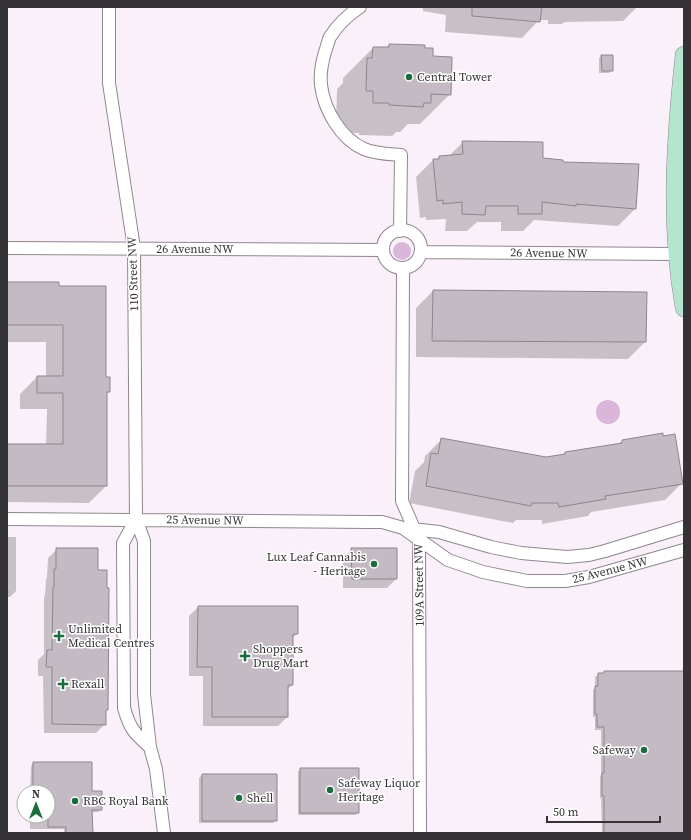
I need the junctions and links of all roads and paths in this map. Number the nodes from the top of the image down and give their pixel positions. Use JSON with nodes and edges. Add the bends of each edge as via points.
{"nodes":[{"id":1,"x":109,"y":7,"type":"edge"},
{"id":2,"x":360,"y":7,"type":"edge"},
{"id":3,"x":684,"y":55,"type":"edge"},
{"id":4,"x":400,"y":231,"type":"junction"},
{"id":5,"x":7,"y":248,"type":"edge"},
{"id":6,"x":134,"y":248,"type":"junction"},
{"id":7,"x":383,"y":250,"type":"junction"},
{"id":8,"x":421,"y":252,"type":"junction"},
{"id":9,"x":677,"y":254,"type":"junction"},
{"id":10,"x":402,"y":268,"type":"junction"},
{"id":11,"x":684,"y":308,"type":"edge"},
{"id":12,"x":7,"y":519,"type":"edge"},
{"id":13,"x":136,"y":519,"type":"junction"},
{"id":14,"x":684,"y":527,"type":"edge"},
{"id":15,"x":412,"y":532,"type":"junction"},
{"id":16,"x":684,"y":550,"type":"edge"},
{"id":17,"x":150,"y":747,"type":"junction"},
{"id":18,"x":164,"y":833,"type":"edge"},
{"id":19,"x":420,"y":833,"type":"edge"}],
"edges":[{"from":1,"to":6,"type":"street","name":"110 Street NW","via":[[109,83]]},
{"from":2,"to":4,"type":"street","via":[[345,18],[330,38],[324,58],[321,84],[326,105],[336,125],[348,139],[364,149],[401,155]]},
{"from":3,"to":9,"type":"street","via":[[675,196]]},
{"from":4,"to":7,"type":"street","via":[[390,235]]},
{"from":4,"to":8,"type":"street","via":[[416,236]]},
{"from":5,"to":6,"type":"street","name":"26 Avenue NW"},
{"from":6,"to":7,"type":"street","name":"26 Avenue NW"},
{"from":6,"to":13,"type":"street","name":"110 Street NW"},
{"from":7,"to":10,"type":"street","via":[[391,265]]},
{"from":8,"to":9,"type":"street","name":"26 Avenue NW"},
{"from":8,"to":10,"type":"street","via":[[413,265]]},
{"from":9,"to":11,"type":"street"},
{"from":10,"to":15,"type":"street","name":"109A Street NW","via":[[402,501]]},
{"from":12,"to":13,"type":"street","name":"25 Avenue NW"},
{"from":13,"to":15,"type":"street","name":"25 Avenue NW","via":[[382,522]]},
{"from":13,"to":17,"type":"street","name":"110 Street NW","via":[[144,541],[144,694]]},
{"from":13,"to":17,"type":"street","name":"110 Street NW","via":[[123,543],[124,702],[130,727]]},
{"from":14,"to":15,"type":"street","name":"25 Avenue NW","via":[[605,551],[566,557],[521,554],[439,532]]},
{"from":15,"to":16,"type":"street","name":"25 Avenue NW","via":[[448,560],[507,578],[545,582],[589,578]]},
{"from":15,"to":19,"type":"street","name":"109A Street NW"},
{"from":17,"to":18,"type":"street","name":"110 Street NW","via":[[156,769]]}]}
